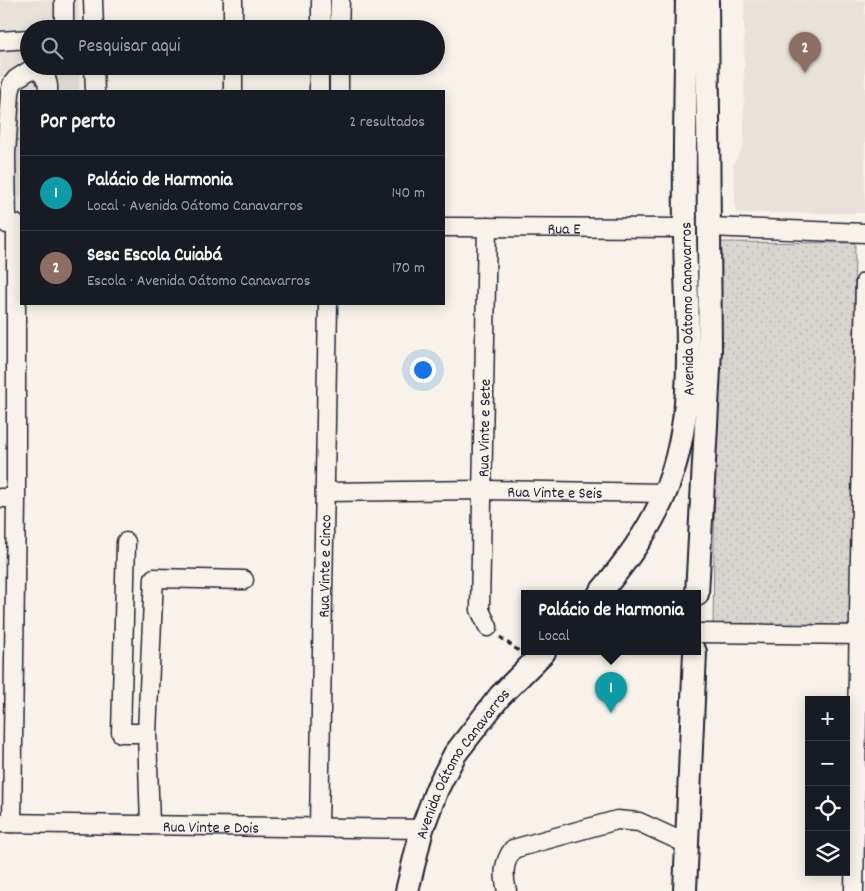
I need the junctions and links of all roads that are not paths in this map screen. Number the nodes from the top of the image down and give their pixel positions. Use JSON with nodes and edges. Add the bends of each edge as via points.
{"nodes":[{"id":1,"x":64,"y":0,"type":"edge"},
{"id":2,"x":93,"y":0,"type":"edge"},
{"id":3,"x":234,"y":0,"type":"edge"},
{"id":4,"x":321,"y":0,"type":"edge"},
{"id":5,"x":340,"y":0,"type":"edge"},
{"id":6,"x":687,"y":0,"type":"edge"},
{"id":7,"x":707,"y":0,"type":"edge"},
{"id":8,"x":64,"y":20,"type":"edge"},
{"id":9,"x":94,"y":20,"type":"edge"},
{"id":10,"x":234,"y":20,"type":"edge"},
{"id":11,"x":321,"y":20,"type":"edge"},
{"id":12,"x":339,"y":20,"type":"edge"},
{"id":13,"x":20,"y":40,"type":"edge"},
{"id":14,"x":0,"y":41,"type":"edge"},
{"id":15,"x":20,"y":75,"type":"edge"},
{"id":16,"x":94,"y":75,"type":"edge"},
{"id":17,"x":234,"y":75,"type":"edge"},
{"id":18,"x":319,"y":75,"type":"edge"},
{"id":19,"x":339,"y":75,"type":"edge"},
{"id":20,"x":95,"y":90,"type":"edge"},
{"id":21,"x":233,"y":90,"type":"edge"},
{"id":22,"x":319,"y":90,"type":"edge"},
{"id":23,"x":339,"y":90,"type":"edge"},
{"id":24,"x":9,"y":156,"type":"edge"},
{"id":25,"x":11,"y":224,"type":"edge"},
{"id":26,"x":445,"y":227,"type":"edge"},
{"id":27,"x":487,"y":227,"type":"junction"},
{"id":28,"x":708,"y":227,"type":"junction"},
{"id":29,"x":685,"y":228,"type":"junction"},
{"id":30,"x":865,"y":233,"type":"edge"},
{"id":31,"x":865,"y":282,"type":"edge"},
{"id":32,"x":328,"y":305,"type":"edge"},
{"id":33,"x":482,"y":490,"type":"junction"},
{"id":34,"x":325,"y":492,"type":"junction"},
{"id":35,"x":666,"y":493,"type":"junction"},
{"id":36,"x":8,"y":498,"type":"edge"},
{"id":37,"x":126,"y":542,"type":"dead end"},
{"id":38,"x":244,"y":580,"type":"dead end"},
{"id":39,"x":602,"y":590,"type":"edge"},
{"id":40,"x":697,"y":590,"type":"edge"},
{"id":41,"x":488,"y":627,"type":"road end"},
{"id":42,"x":701,"y":633,"type":"edge"},
{"id":43,"x":861,"y":635,"type":"edge"},
{"id":44,"x":694,"y":655,"type":"edge"},
{"id":45,"x":539,"y":657,"type":"edge"},
{"id":46,"x":147,"y":732,"type":"junction"},
{"id":47,"x":6,"y":823,"type":"edge"},
{"id":48,"x":150,"y":825,"type":"junction"},
{"id":49,"x":320,"y":827,"type":"junction"},
{"id":50,"x":422,"y":828,"type":"junction"},
{"id":51,"x":687,"y":844,"type":"junction"},
{"id":52,"x":407,"y":891,"type":"edge"},
{"id":53,"x":507,"y":891,"type":"edge"},
{"id":54,"x":685,"y":891,"type":"edge"},
{"id":55,"x":854,"y":891,"type":"edge"}],
"edges":[{"from":1,"to":8,"type":"street"},
{"from":2,"to":9,"type":"street"},
{"from":3,"to":10,"type":"street"},
{"from":4,"to":11,"type":"street"},
{"from":5,"to":12,"type":"street"},
{"from":6,"to":29,"type":"main road","name":"Avenida Oátomo Canavarros"},
{"from":7,"to":28,"type":"main road","name":"Avenida Oátomo Canavarros"},
{"from":13,"to":14,"type":"street"},
{"from":15,"to":24,"type":"street","via":[[12,84],[10,94]]},
{"from":16,"to":20,"type":"street"},
{"from":17,"to":21,"type":"street"},
{"from":18,"to":22,"type":"street"},
{"from":19,"to":23,"type":"street"},
{"from":24,"to":25,"type":"street"},
{"from":25,"to":36,"type":"street"},
{"from":26,"to":27,"type":"street","name":"Rua E"},
{"from":27,"to":29,"type":"street","name":"Rua E"},
{"from":27,"to":33,"type":"street","name":"Rua Vinte e Sete"},
{"from":28,"to":30,"type":"street"},
{"from":28,"to":40,"type":"main road","name":"Avenida Oátomo Canavarros","via":[[710,350]]},
{"from":29,"to":35,"type":"main road","name":"Avenida Oátomo Canavarros","via":[[689,367],[686,409]]},
{"from":31,"to":43,"type":"street"},
{"from":32,"to":34,"type":"street","name":"Rua Vinte e Cinco"},
{"from":33,"to":34,"type":"street","name":"Rua Vinte e Seis"},
{"from":33,"to":35,"type":"street","name":"Rua Vinte e Seis"},
{"from":33,"to":41,"type":"street","name":"Rua Vinte e Sete","via":[[480,610]]},
{"from":34,"to":49,"type":"street","name":"Rua Vinte e Cinco"},
{"from":35,"to":39,"type":"main road","name":"Avenida Oátomo Canavarros","via":[[642,536]]},
{"from":36,"to":47,"type":"street"},
{"from":37,"to":46,"type":"street","via":[[121,733]]},
{"from":38,"to":46,"type":"street","via":[[154,578]]},
{"from":42,"to":43,"type":"street"},
{"from":43,"to":55,"type":"street"},
{"from":44,"to":51,"type":"main road"},
{"from":45,"to":50,"type":"main road","name":"Avenida Oátomo Canavarros","via":[[500,696],[455,754]]},
{"from":46,"to":48,"type":"street"},
{"from":47,"to":48,"type":"street","name":"Rua Vinte e Dois"},
{"from":48,"to":49,"type":"street","name":"Rua Vinte e Dois"},
{"from":49,"to":50,"type":"street","name":"Rua Vinte e Dois"},
{"from":50,"to":52,"type":"main road","name":"Avenida Oátomo Canavarros"},
{"from":51,"to":53,"type":"street","via":[[639,822],[617,820],[513,849],[506,858],[504,876]]},
{"from":51,"to":54,"type":"main road"}]}
